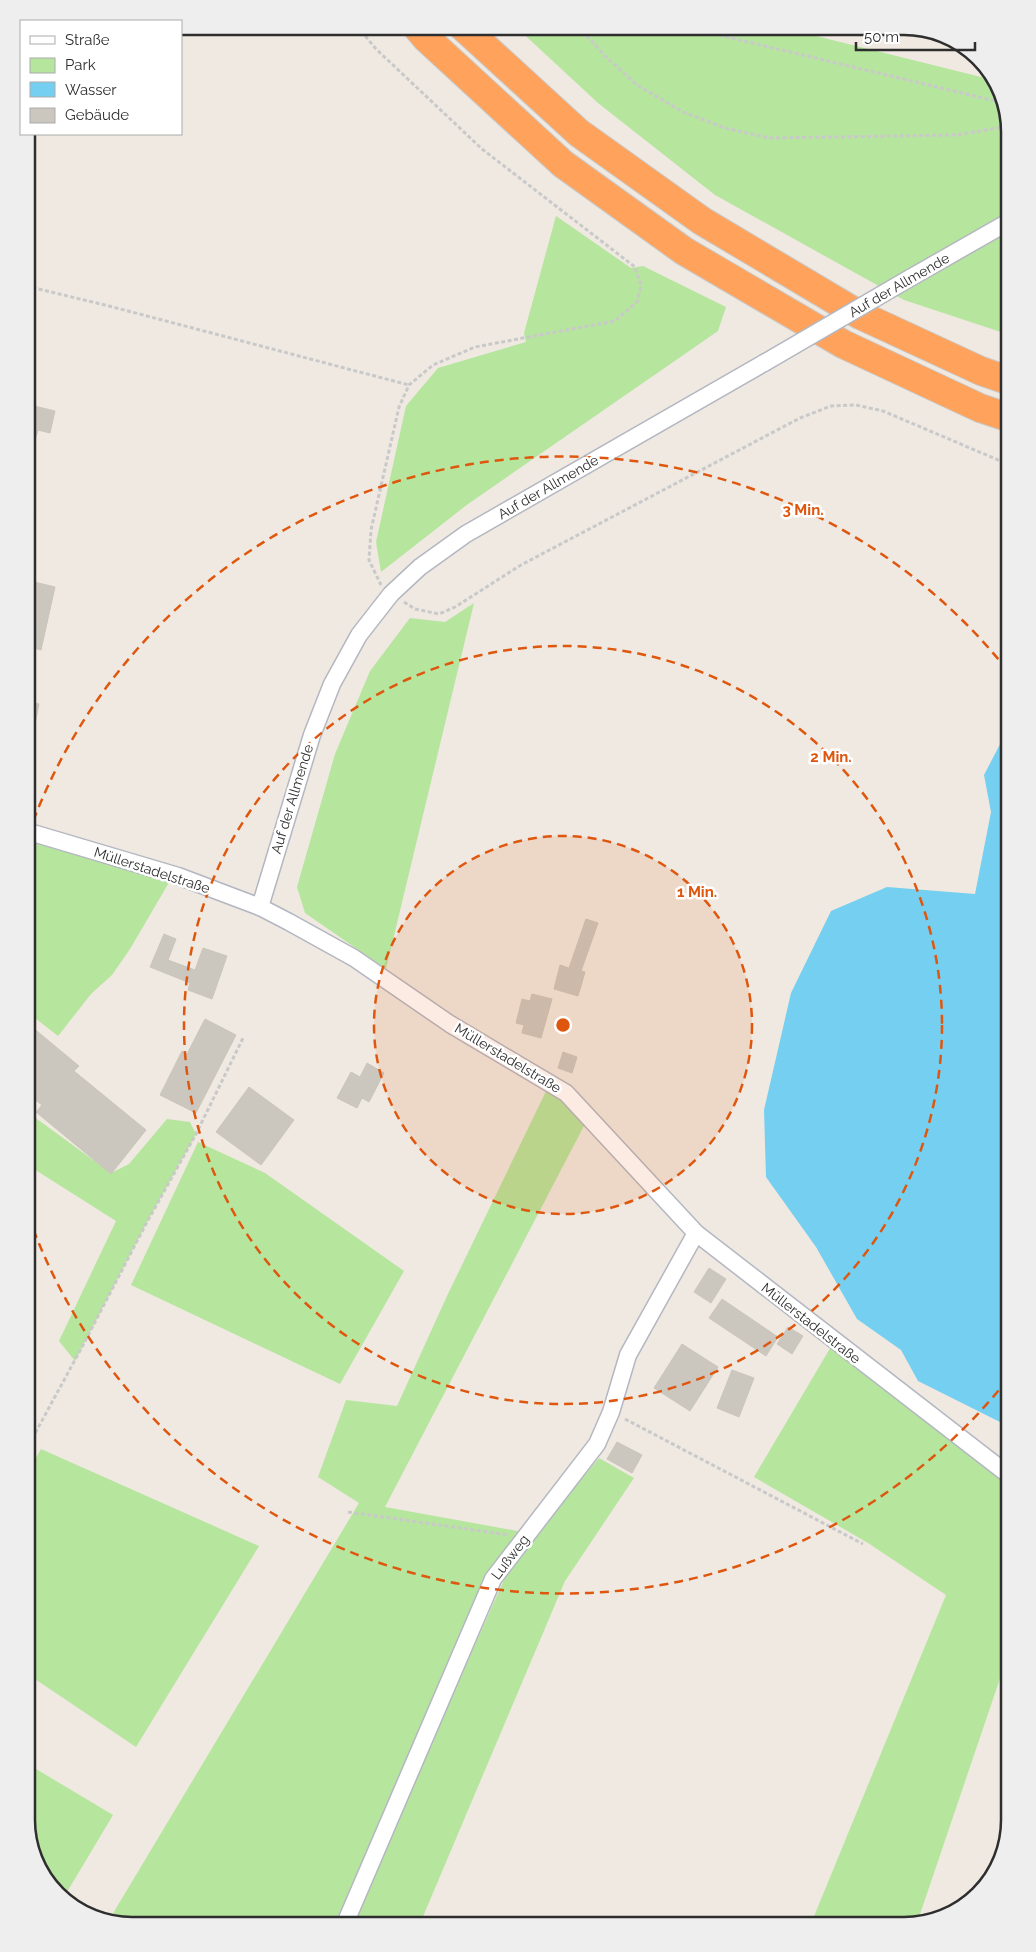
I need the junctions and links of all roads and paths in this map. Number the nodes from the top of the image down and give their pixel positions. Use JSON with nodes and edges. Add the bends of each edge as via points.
{"nodes":[{"id":1,"x":365,"y":35,"type":"edge"},
{"id":2,"x":426,"y":35,"type":"edge"},
{"id":3,"x":472,"y":35,"type":"edge"},
{"id":4,"x":586,"y":35,"type":"edge"},
{"id":5,"x":719,"y":35,"type":"edge"},
{"id":6,"x":996,"y":101,"type":"edge"},
{"id":7,"x":1001,"y":127,"type":"edge"},
{"id":8,"x":1001,"y":226,"type":"edge"},
{"id":9,"x":35,"y":288,"type":"edge"},
{"id":10,"x":1001,"y":378,"type":"edge"},
{"id":11,"x":409,"y":385,"type":"junction"},
{"id":12,"x":1001,"y":415,"type":"edge"},
{"id":13,"x":1001,"y":461,"type":"edge"},
{"id":14,"x":391,"y":594,"type":"junction"},
{"id":15,"x":35,"y":834,"type":"edge"},
{"id":16,"x":260,"y":907,"type":"junction"},
{"id":17,"x":244,"y":1036,"type":"dead end"},
{"id":18,"x":696,"y":1233,"type":"junction"},
{"id":19,"x":611,"y":1412,"type":"junction"},
{"id":20,"x":35,"y":1433,"type":"edge"},
{"id":21,"x":1001,"y":1469,"type":"edge"},
{"id":22,"x":348,"y":1512,"type":"dead end"},
{"id":23,"x":524,"y":1538,"type":"junction"},
{"id":24,"x":863,"y":1544,"type":"dead end"},
{"id":25,"x":348,"y":1917,"type":"edge"}],
"edges":[{"from":1,"to":11,"type":"path","via":[[482,149],[635,267],[641,286],[636,302],[615,321],[475,347],[433,365]]},
{"from":2,"to":12,"type":"highway","via":[[563,164],[684,251],[842,344]]},
{"from":3,"to":10,"type":"highway","via":[[579,133],[702,221],[860,316]]},
{"from":4,"to":7,"type":"path","via":[[637,85],[683,112],[725,128],[760,136],[956,135]]},
{"from":5,"to":6,"type":"path"},
{"from":8,"to":14,"type":"street","name":"Auf der Allmende","bridge":true,"via":[[466,534],[420,567]]},
{"from":9,"to":11,"type":"path"},
{"from":11,"to":14,"type":"path","via":[[399,407],[371,530],[369,560],[378,583]]},
{"from":13,"to":14,"type":"path","via":[[884,411],[856,405],[831,406],[800,418],[521,565],[439,614],[415,609]]},
{"from":14,"to":16,"type":"street","name":"Auf der Allmende","via":[[359,636],[332,684],[312,735]]},
{"from":15,"to":16,"type":"street","name":"Müllerstadelstraße","via":[[178,876]]},
{"from":16,"to":18,"type":"street","name":"Müllerstadelstraße","via":[[354,958],[450,1024],[566,1092]]},
{"from":17,"to":20,"type":"path","via":[[196,1134]]},
{"from":18,"to":19,"type":"street","name":"Lußweg","via":[[628,1356]]},
{"from":18,"to":21,"type":"street","name":"Müllerstadelstraße"},
{"from":19,"to":23,"type":"street","name":"Lußweg","via":[[597,1444]]},
{"from":19,"to":24,"type":"path"},
{"from":22,"to":23,"type":"path"},
{"from":23,"to":25,"type":"street","name":"Lußweg","via":[[493,1579]]}]}
